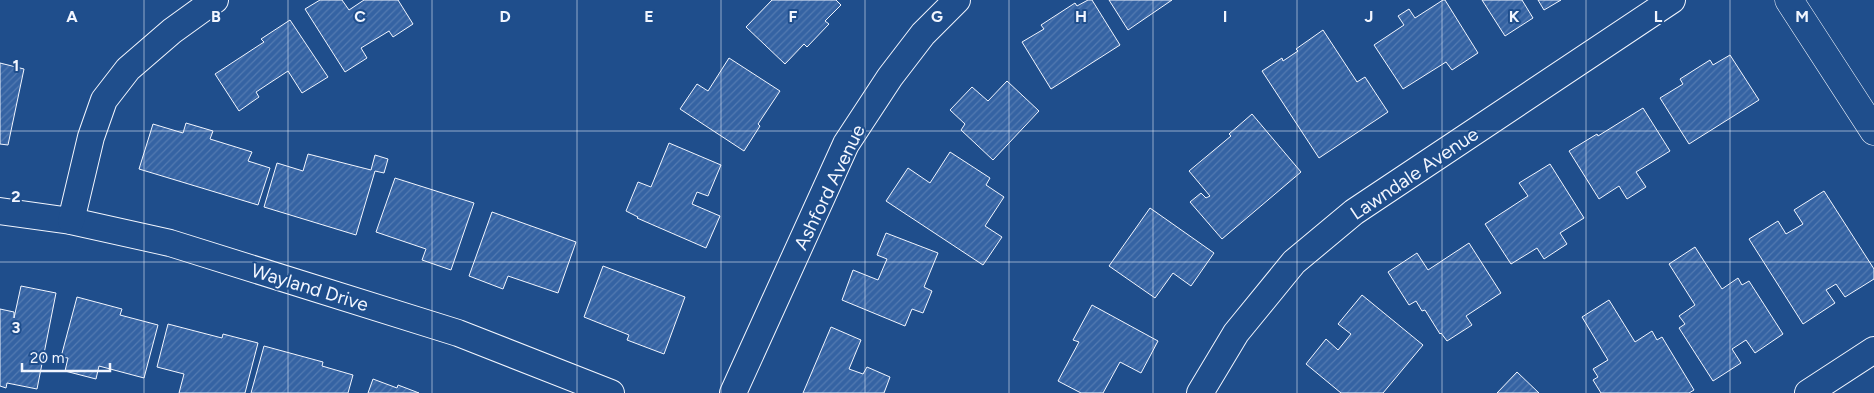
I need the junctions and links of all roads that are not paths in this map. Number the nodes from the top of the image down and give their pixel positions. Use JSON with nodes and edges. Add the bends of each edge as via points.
{"nodes":[{"id":1,"x":215,"y":0,"type":"edge"},
{"id":2,"x":957,"y":0,"type":"edge"},
{"id":3,"x":1672,"y":0,"type":"edge"},
{"id":4,"x":1789,"y":0,"type":"edge"},
{"id":5,"x":1874,"y":131,"type":"edge"},
{"id":6,"x":0,"y":211,"type":"edge"},
{"id":7,"x":71,"y":221,"type":"junction"},
{"id":8,"x":1874,"y":350,"type":"edge"},
{"id":9,"x":611,"y":393,"type":"edge"},
{"id":10,"x":733,"y":393,"type":"edge"},
{"id":11,"x":1200,"y":393,"type":"edge"},
{"id":12,"x":1808,"y":393,"type":"edge"}],
"edges":[{"from":1,"to":7,"type":"street","via":[[172,30],[128,69],[104,100],[90,136]]},
{"from":2,"to":10,"type":"street","name":"Ashford Avenue","via":[[923,34],[846,144]]},
{"from":3,"to":11,"type":"street","name":"Lawndale Avenue","via":[[1354,212],[1294,262],[1236,333]]},
{"from":4,"to":5,"type":"street"},
{"from":6,"to":7,"type":"street","name":"Wayland Drive"},
{"from":7,"to":9,"type":"street","name":"Wayland Drive","via":[[170,243],[449,330]]},
{"from":8,"to":12,"type":"street"}]}
